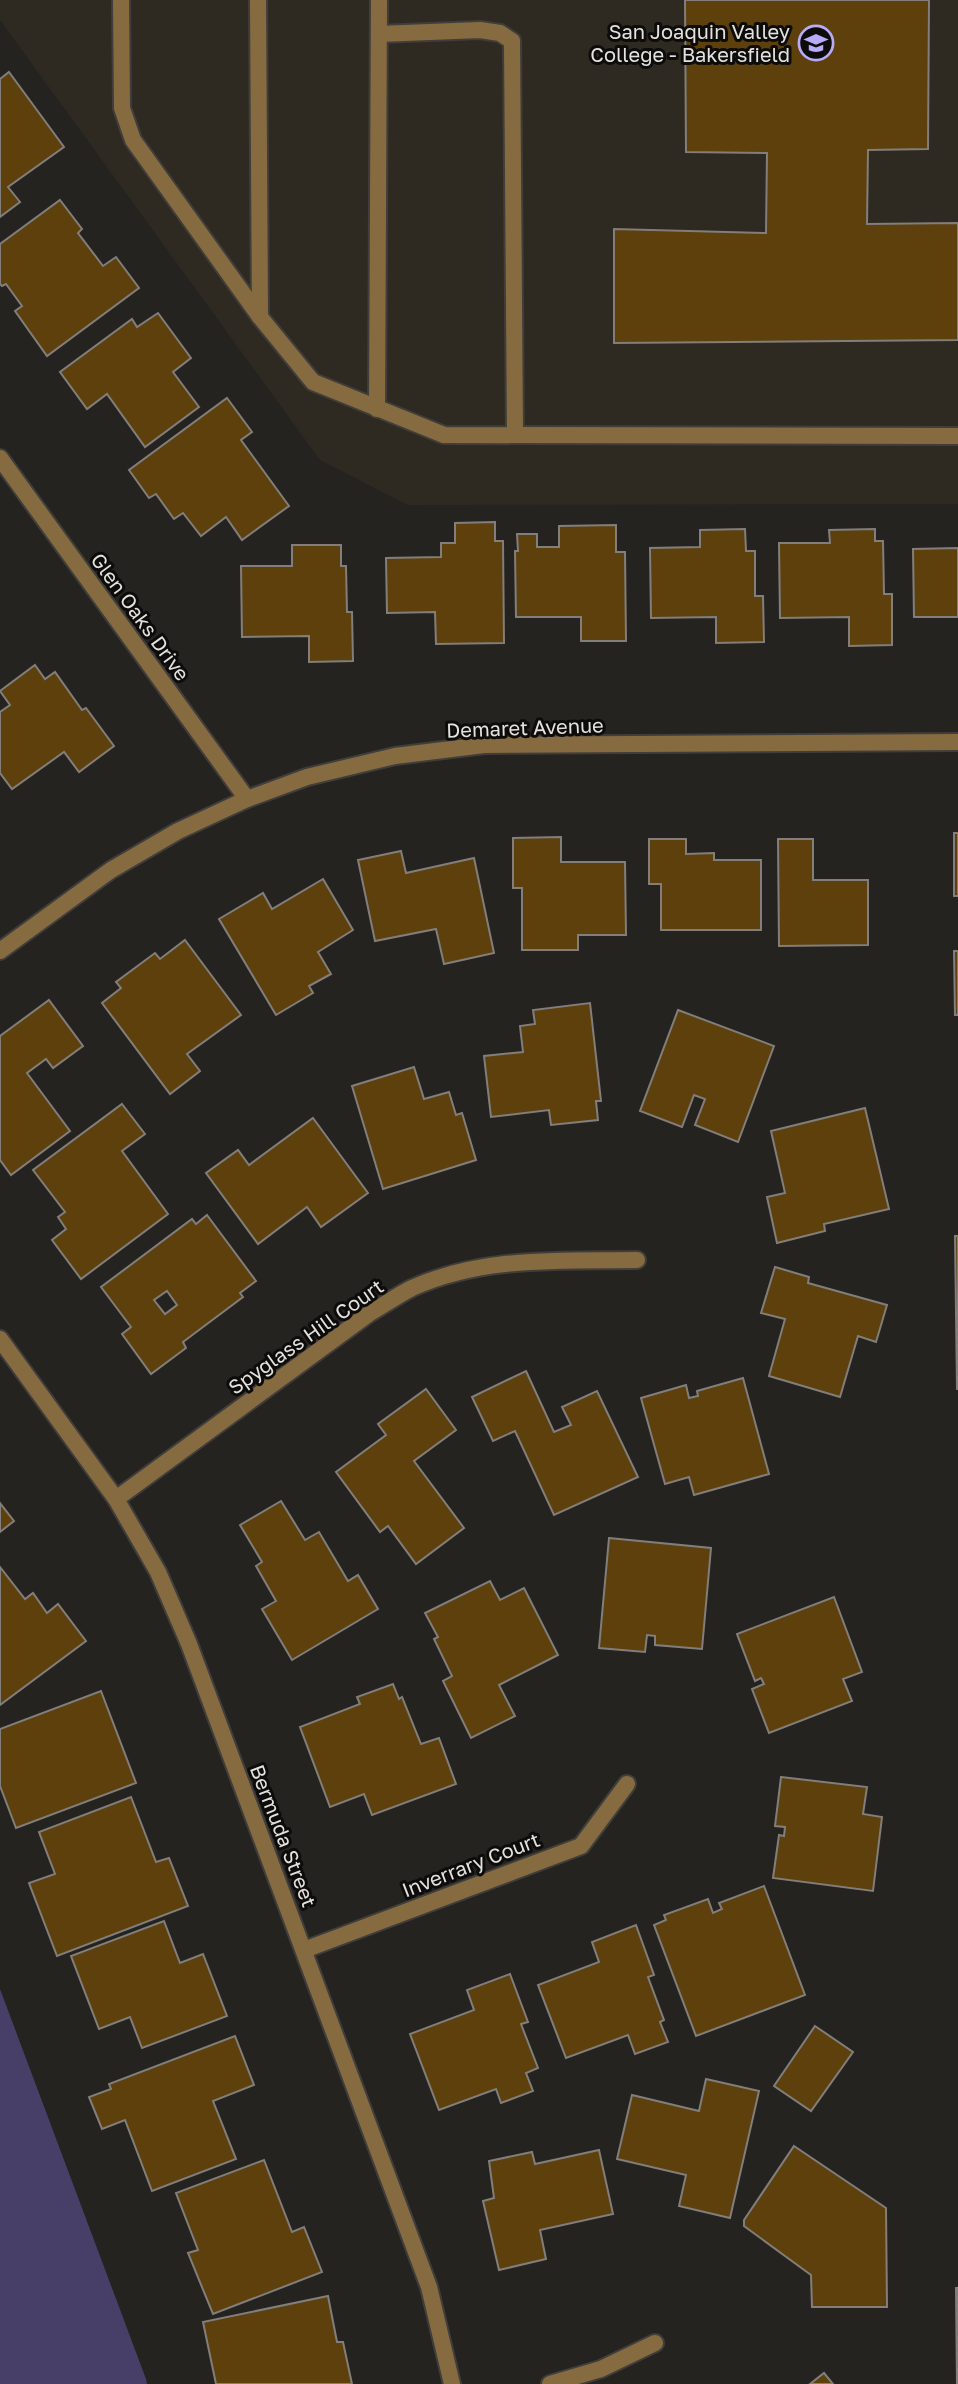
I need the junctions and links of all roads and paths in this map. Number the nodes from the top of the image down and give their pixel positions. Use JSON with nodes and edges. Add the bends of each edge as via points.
{"nodes":[{"id":1,"x":121,"y":0,"type":"edge"},
{"id":2,"x":258,"y":0,"type":"edge"},
{"id":3,"x":379,"y":0,"type":"edge"},
{"id":4,"x":379,"y":34,"type":"junction"},
{"id":5,"x":260,"y":317,"type":"junction"},
{"id":6,"x":377,"y":409,"type":"junction"},
{"id":7,"x":515,"y":435,"type":"junction"},
{"id":8,"x":958,"y":436,"type":"edge"},
{"id":9,"x":0,"y":458,"type":"edge"},
{"id":10,"x":958,"y":742,"type":"edge"},
{"id":11,"x":247,"y":799,"type":"junction"},
{"id":12,"x":0,"y":951,"type":"edge"},
{"id":13,"x":637,"y":1260,"type":"dead end"},
{"id":14,"x":0,"y":1339,"type":"edge"},
{"id":15,"x":116,"y":1499,"type":"junction"},
{"id":16,"x":627,"y":1784,"type":"dead end"},
{"id":17,"x":304,"y":1950,"type":"junction"},
{"id":18,"x":655,"y":2343,"type":"dead end"},
{"id":19,"x":452,"y":2384,"type":"edge"},
{"id":20,"x":550,"y":2384,"type":"edge"}],
"edges":[{"from":1,"to":5,"type":"street","via":[[122,108],[133,140]]},
{"from":2,"to":5,"type":"street"},
{"from":3,"to":4,"type":"street"},
{"from":4,"to":6,"type":"street"},
{"from":4,"to":7,"type":"street","via":[[480,30],[512,41]]},
{"from":5,"to":6,"type":"street","via":[[313,382]]},
{"from":6,"to":7,"type":"street","via":[[444,435]]},
{"from":7,"to":8,"type":"street"},
{"from":9,"to":11,"type":"street","name":"Glen Oaks Drive"},
{"from":10,"to":11,"type":"street","name":"Demaret Avenue","via":[[484,745],[395,756],[307,777]]},
{"from":11,"to":12,"type":"street","name":"Demaret Avenue","via":[[111,870]]},
{"from":13,"to":15,"type":"street","name":"Spyglass Hill Court","via":[[504,1262],[411,1289],[370,1313]]},
{"from":14,"to":15,"type":"street","name":"Bermuda Street"},
{"from":15,"to":17,"type":"street","name":"Bermuda Street","via":[[158,1572],[189,1644]]},
{"from":16,"to":17,"type":"street","name":"Inverrary Court","via":[[581,1846]]},
{"from":17,"to":19,"type":"street","name":"Bermuda Street","via":[[429,2287]]},
{"from":18,"to":20,"type":"street","via":[[601,2369]]}]}
